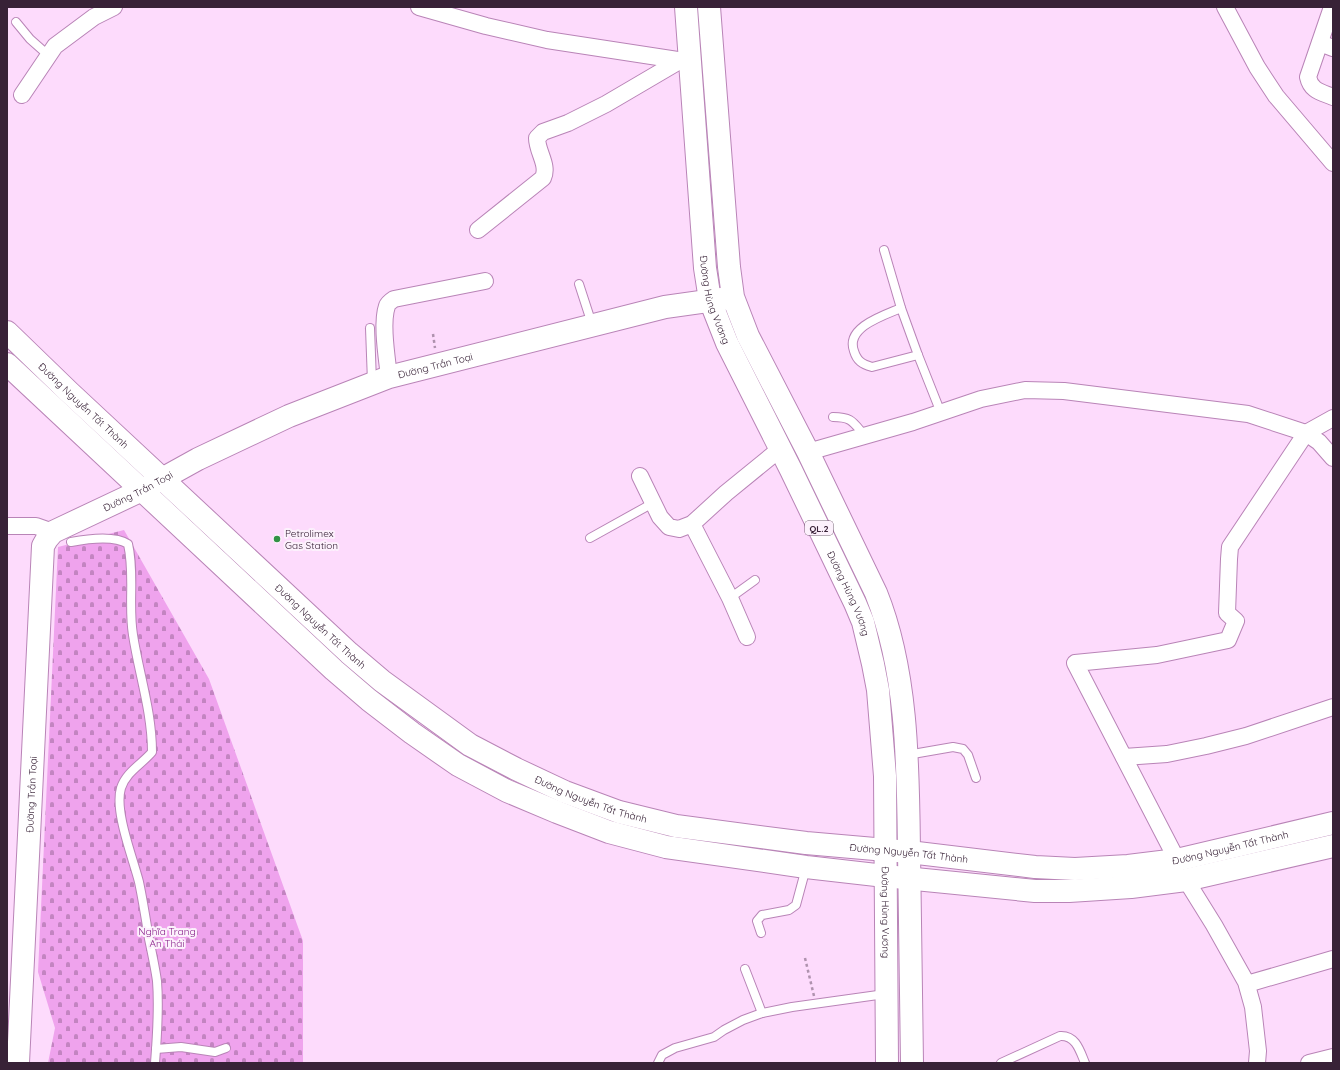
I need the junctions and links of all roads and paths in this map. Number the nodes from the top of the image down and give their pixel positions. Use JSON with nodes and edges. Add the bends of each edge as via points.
{"nodes":[{"id":1,"x":114,"y":7,"type":"edge"},
{"id":2,"x":419,"y":7,"type":"edge"},
{"id":3,"x":686,"y":7,"type":"edge"},
{"id":4,"x":709,"y":7,"type":"edge"},
{"id":5,"x":1225,"y":7,"type":"edge"},
{"id":6,"x":1332,"y":7,"type":"edge"},
{"id":7,"x":436,"y":10,"type":"edge"},
{"id":8,"x":16,"y":22,"type":"dead end"},
{"id":9,"x":1326,"y":46,"type":"edge"},
{"id":10,"x":48,"y":55,"type":"junction"},
{"id":11,"x":685,"y":61,"type":"junction"},
{"id":12,"x":22,"y":95,"type":"dead end"},
{"id":13,"x":1333,"y":97,"type":"edge"},
{"id":14,"x":1333,"y":163,"type":"edge"},
{"id":15,"x":478,"y":230,"type":"dead end"},
{"id":16,"x":884,"y":250,"type":"dead end"},
{"id":17,"x":485,"y":281,"type":"dead end"},
{"id":18,"x":579,"y":284,"type":"dead end"},
{"id":19,"x":733,"y":297,"type":"junction"},
{"id":20,"x":710,"y":300,"type":"junction"},
{"id":21,"x":901,"y":308,"type":"junction"},
{"id":22,"x":592,"y":325,"type":"junction"},
{"id":23,"x":370,"y":328,"type":"dead end"},
{"id":24,"x":7,"y":332,"type":"edge"},
{"id":25,"x":918,"y":355,"type":"junction"},
{"id":26,"x":7,"y":364,"type":"edge"},
{"id":27,"x":381,"y":380,"type":"junction"},
{"id":28,"x":941,"y":413,"type":"junction"},
{"id":29,"x":833,"y":416,"type":"dead end"},
{"id":30,"x":1333,"y":418,"type":"edge"},
{"id":31,"x":1306,"y":433,"type":"junction"},
{"id":32,"x":864,"y":435,"type":"junction"},
{"id":33,"x":780,"y":449,"type":"junction"},
{"id":34,"x":808,"y":452,"type":"junction"},
{"id":35,"x":1333,"y":458,"type":"edge"},
{"id":36,"x":640,"y":476,"type":"dead end"},
{"id":37,"x":163,"y":479,"type":"junction"},
{"id":38,"x":142,"y":490,"type":"junction"},
{"id":39,"x":653,"y":503,"type":"junction"},
{"id":40,"x":692,"y":524,"type":"junction"},
{"id":41,"x":7,"y":526,"type":"edge"},
{"id":42,"x":62,"y":537,"type":"junction"},
{"id":43,"x":590,"y":538,"type":"dead end"},
{"id":44,"x":256,"y":566,"type":"junction"},
{"id":45,"x":755,"y":580,"type":"dead end"},
{"id":46,"x":240,"y":582,"type":"junction"},
{"id":47,"x":730,"y":598,"type":"junction"},
{"id":48,"x":746,"y":637,"type":"dead end"},
{"id":49,"x":1333,"y":707,"type":"edge"},
{"id":50,"x":906,"y":755,"type":"junction"},
{"id":51,"x":1124,"y":757,"type":"junction"},
{"id":52,"x":976,"y":778,"type":"dead end"},
{"id":53,"x":1325,"y":825,"type":"edge"},
{"id":54,"x":1328,"y":847,"type":"edge"},
{"id":55,"x":885,"y":849,"type":"junction"},
{"id":56,"x":909,"y":852,"type":"junction"},
{"id":57,"x":806,"y":868,"type":"junction"},
{"id":58,"x":1173,"y":871,"type":"junction"},
{"id":59,"x":1143,"y":875,"type":"junction"},
{"id":60,"x":885,"y":876,"type":"junction"},
{"id":61,"x":910,"y":879,"type":"junction"},
{"id":62,"x":760,"y":933,"type":"dead end"},
{"id":63,"x":805,"y":958,"type":"dead end"},
{"id":64,"x":1333,"y":959,"type":"edge"},
{"id":65,"x":745,"y":969,"type":"dead end"},
{"id":66,"x":1247,"y":984,"type":"junction"},
{"id":67,"x":886,"y":994,"type":"junction"},
{"id":68,"x":816,"y":1004,"type":"junction"},
{"id":69,"x":762,"y":1013,"type":"junction"},
{"id":70,"x":226,"y":1048,"type":"dead end"},
{"id":71,"x":156,"y":1049,"type":"junction"},
{"id":72,"x":1333,"y":1057,"type":"edge"},
{"id":73,"x":18,"y":1063,"type":"edge"},
{"id":74,"x":155,"y":1063,"type":"edge"},
{"id":75,"x":658,"y":1063,"type":"edge"},
{"id":76,"x":887,"y":1063,"type":"edge"},
{"id":77,"x":912,"y":1063,"type":"edge"},
{"id":78,"x":1001,"y":1063,"type":"edge"},
{"id":79,"x":1085,"y":1063,"type":"edge"},
{"id":80,"x":1257,"y":1063,"type":"edge"},
{"id":81,"x":1309,"y":1063,"type":"edge"}],
"edges":[{"from":1,"to":10,"type":"street","via":[[55,46]]},
{"from":2,"to":7,"type":"street"},
{"from":3,"to":11,"type":"main road","name":"Đường Hùng Vương","number":"QL.2"},
{"from":4,"to":19,"type":"main road","name":"Đường Hùng Vương","number":"QL.2"},
{"from":5,"to":14,"type":"street","via":[[1257,67],[1276,96]]},
{"from":6,"to":9,"type":"street"},
{"from":7,"to":11,"type":"street","via":[[547,40]]},
{"from":8,"to":10,"type":"lane"},
{"from":9,"to":13,"type":"street","via":[[1308,77],[1314,89]]},
{"from":10,"to":12,"type":"street"},
{"from":11,"to":15,"type":"street","via":[[606,104],[543,132],[537,138],[545,169],[543,178]]},
{"from":11,"to":20,"type":"main road","name":"Đường Hùng Vương","number":"QL.2"},
{"from":16,"to":21,"type":"lane"},
{"from":17,"to":27,"type":"street","via":[[394,299],[390,302],[384,322]]},
{"from":18,"to":22,"type":"lane"},
{"from":19,"to":20,"type":"main road","name":"Đường Trần Toại"},
{"from":19,"to":34,"type":"main road","name":"Đường Hùng Vương","number":"QL.2","via":[[748,336]]},
{"from":20,"to":22,"type":"main road","name":"Đường Trần Toại","via":[[665,307]]},
{"from":20,"to":33,"type":"main road","name":"Đường Hùng Vương","number":"QL.2","via":[[727,343]]},
{"from":21,"to":25,"type":"lane"},
{"from":21,"to":25,"type":"lane","via":[[864,325],[855,335],[853,348],[857,359],[872,367]]},
{"from":22,"to":27,"type":"main road","name":"Đường Trần Toại"},
{"from":23,"to":27,"type":"lane"},
{"from":24,"to":37,"type":"main road","name":"Đường Nguyễn Tất Thành"},
{"from":25,"to":28,"type":"lane"},
{"from":26,"to":38,"type":"main road","name":"Đường Nguyễn Tất Thành"},
{"from":27,"to":37,"type":"main road","name":"Đường Trần Toại","via":[[289,416],[198,459]]},
{"from":28,"to":31,"type":"street","via":[[981,399],[1025,390],[1064,390],[1248,414]]},
{"from":28,"to":32,"type":"street"},
{"from":29,"to":32,"type":"lane","via":[[851,420]]},
{"from":30,"to":31,"type":"street"},
{"from":31,"to":35,"type":"street","via":[[1319,442]]},
{"from":31,"to":51,"type":"street","via":[[1230,546],[1227,613],[1236,621],[1228,640],[1157,655],[1075,663]]},
{"from":32,"to":34,"type":"street"},
{"from":33,"to":40,"type":"street"},
{"from":33,"to":55,"type":"main road","name":"Đường Hùng Vương","number":"QL.2","via":[[863,622],[878,690],[885,776]]},
{"from":34,"to":50,"type":"main road","name":"Đường Hùng Vương","number":"QL.2","via":[[884,613],[900,686]]},
{"from":36,"to":39,"type":"street"},
{"from":37,"to":38,"type":"main road","name":"Đường Trần Toại"},
{"from":37,"to":44,"type":"main road","name":"Đường Nguyễn Tất Thành"},
{"from":38,"to":42,"type":"main road","name":"Đường Trần Toại"},
{"from":38,"to":46,"type":"main road","name":"Đường Nguyễn Tất Thành"},
{"from":39,"to":40,"type":"street","via":[[669,527],[679,529]]},
{"from":39,"to":43,"type":"lane"},
{"from":40,"to":47,"type":"street"},
{"from":41,"to":42,"type":"street","via":[[36,526]]},
{"from":42,"to":71,"type":"lane","via":[[82,540],[115,539],[128,544],[132,579],[132,634],[148,708],[152,752],[128,776],[121,787],[118,800],[139,884],[157,981]]},
{"from":42,"to":73,"type":"main road","name":"Đường Trần Toại","via":[[47,539],[43,546]]},
{"from":44,"to":46,"type":"main road"},
{"from":44,"to":55,"type":"main road","name":"Đường Nguyễn Tất Thành","via":[[349,653],[400,694],[470,745],[565,792],[619,812],[676,826],[806,843]]},
{"from":45,"to":47,"type":"lane"},
{"from":46,"to":57,"type":"main road","name":"Đường Nguyễn Tất Thành","via":[[369,700],[458,765],[507,791],[609,832],[666,847]]},
{"from":47,"to":48,"type":"street"},
{"from":49,"to":51,"type":"street","via":[[1246,736],[1206,746],[1167,754]]},
{"from":50,"to":52,"type":"lane","via":[[953,746],[964,749]]},
{"from":50,"to":56,"type":"main road","name":"Đường Hùng Vương","number":"QL.2","via":[[909,779]]},
{"from":51,"to":58,"type":"street"},
{"from":53,"to":54,"type":"main road"},
{"from":53,"to":58,"type":"main road","name":"Đường Nguyễn Tất Thành"},
{"from":54,"to":58,"type":"main road","name":"Đường Nguyễn Tất Thành"},
{"from":55,"to":56,"type":"main road","name":"Đường Nguyễn Tất Thành"},
{"from":55,"to":60,"type":"main road","name":"Đường Hùng Vương","number":"QL.2"},
{"from":56,"to":59,"type":"main road","name":"Đường Nguyễn Tất Thành","via":[[1035,867]]},
{"from":56,"to":61,"type":"main road","name":"Đường Hùng Vương","number":"QL.2"},
{"from":57,"to":60,"type":"main road","name":"Đường Nguyễn Tất Thành"},
{"from":57,"to":62,"type":"lane","via":[[796,905],[789,910],[762,915],[758,921]]},
{"from":58,"to":59,"type":"main road","name":"Đường Nguyễn Tất Thành"},
{"from":58,"to":66,"type":"street","via":[[1214,925]]},
{"from":59,"to":61,"type":"main road","name":"Đường Nguyễn Tất Thành","via":[[1069,891],[1035,891]]},
{"from":60,"to":61,"type":"main road","name":"Đường Nguyễn Tất Thành"},
{"from":60,"to":67,"type":"main road","name":"Đường Hùng Vương","number":"QL.2"},
{"from":61,"to":77,"type":"main road","name":"Đường Hùng Vương","number":"QL.2"},
{"from":63,"to":68,"type":"path"},
{"from":64,"to":66,"type":"street"},
{"from":65,"to":69,"type":"lane"},
{"from":66,"to":80,"type":"street","via":[[1254,1014]]},
{"from":67,"to":68,"type":"lane"},
{"from":67,"to":76,"type":"main road","name":"Đường Hùng Vương","number":"QL.2"},
{"from":68,"to":69,"type":"lane"},
{"from":69,"to":75,"type":"lane","via":[[743,1020],[714,1037],[675,1048],[662,1055]]},
{"from":70,"to":71,"type":"lane","via":[[215,1052],[181,1047]]},
{"from":71,"to":74,"type":"lane"},
{"from":72,"to":81,"type":"street"},
{"from":78,"to":79,"type":"lane","via":[[1067,1035],[1075,1042]]}]}
